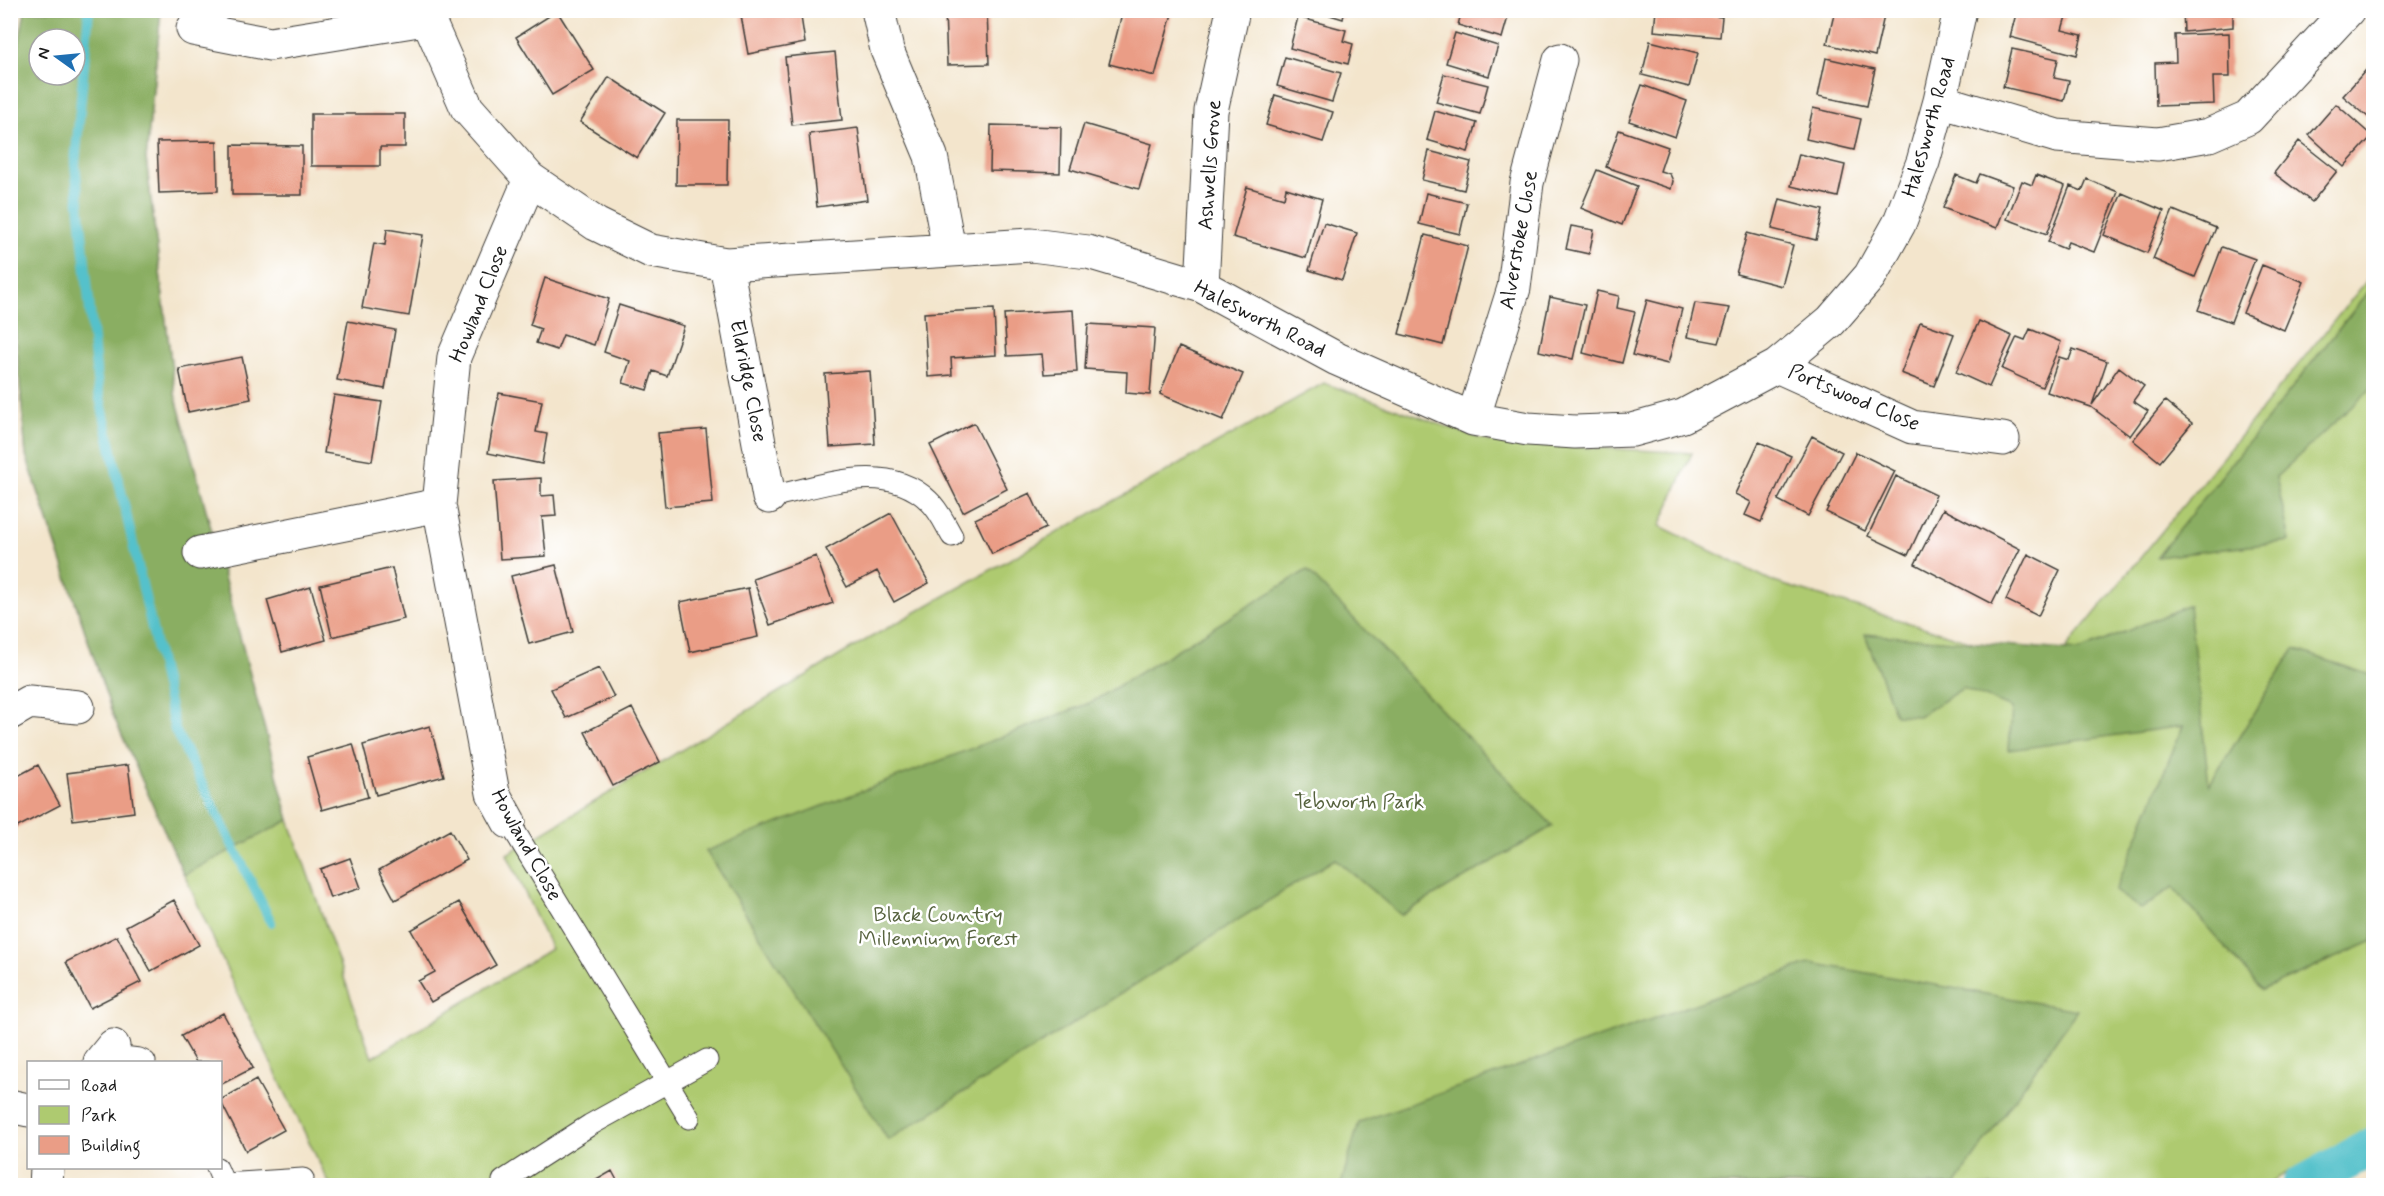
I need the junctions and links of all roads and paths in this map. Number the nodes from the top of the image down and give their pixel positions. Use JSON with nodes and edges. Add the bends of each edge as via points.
{"nodes":[{"id":1,"x":878,"y":10,"type":"edge"},
{"id":2,"x":1233,"y":10,"type":"edge"},
{"id":3,"x":1960,"y":10,"type":"edge"},
{"id":4,"x":2348,"y":10,"type":"edge"},
{"id":5,"x":424,"y":15,"type":"edge"},
{"id":6,"x":193,"y":29,"type":"dead end"},
{"id":7,"x":1560,"y":60,"type":"dead end"},
{"id":8,"x":1940,"y":100,"type":"junction"},
{"id":9,"x":530,"y":179,"type":"junction"},
{"id":10,"x":949,"y":249,"type":"junction"},
{"id":11,"x":726,"y":264,"type":"junction"},
{"id":12,"x":1202,"y":286,"type":"junction"},
{"id":13,"x":1777,"y":366,"type":"junction"},
{"id":14,"x":1473,"y":419,"type":"junction"},
{"id":15,"x":2003,"y":439,"type":"dead end"},
{"id":16,"x":769,"y":497,"type":"joint"},
{"id":17,"x":439,"y":505,"type":"junction"},
{"id":18,"x":952,"y":536,"type":"dead end"},
{"id":19,"x":200,"y":553,"type":"dead end"},
{"id":20,"x":78,"y":706,"type":"dead end"},
{"id":21,"x":10,"y":713,"type":"edge"},
{"id":22,"x":509,"y":822,"type":"joint"},
{"id":23,"x":106,"y":1054,"type":"edge"},
{"id":24,"x":707,"y":1060,"type":"dead end"},
{"id":25,"x":143,"y":1061,"type":"edge"},
{"id":26,"x":667,"y":1082,"type":"junction"},
{"id":27,"x":10,"y":1106,"type":"edge"},
{"id":28,"x":27,"y":1110,"type":"edge"},
{"id":29,"x":689,"y":1118,"type":"dead end"},
{"id":30,"x":47,"y":1169,"type":"edge"},
{"id":31,"x":218,"y":1169,"type":"edge"},
{"id":32,"x":303,"y":1179,"type":"dead end"},
{"id":33,"x":502,"y":1181,"type":"dead end"},
{"id":34,"x":46,"y":1185,"type":"edge"}],
"edges":[{"from":1,"to":10,"type":"street","via":[[887,50],[930,156]]},
{"from":2,"to":12,"type":"street","name":"Ashwells Grove","via":[[1211,111]]},
{"from":3,"to":8,"type":"street","name":"Halesworth Road"},
{"from":4,"to":8,"type":"street","via":[[2248,118],[2209,135],[2158,144],[2056,136]]},
{"from":5,"to":6,"type":"street","via":[[270,44]]},
{"from":5,"to":9,"type":"street","name":"Halesworth Road","via":[[467,108]]},
{"from":7,"to":14,"type":"street","name":"Alverstoke Close","via":[[1527,183],[1514,288]]},
{"from":8,"to":13,"type":"street","name":"Halesworth Road","via":[[1923,162],[1899,224],[1870,276],[1830,321]]},
{"from":9,"to":11,"type":"street","name":"Halesworth Road","via":[[596,224],[651,251]]},
{"from":9,"to":17,"type":"street","name":"Howland Close","via":[[454,357]]},
{"from":10,"to":11,"type":"street","name":"Halesworth Road"},
{"from":10,"to":12,"type":"street","name":"Halesworth Road","via":[[1032,245],[1088,252]]},
{"from":11,"to":16,"type":"street","name":"Eldridge Close"},
{"from":12,"to":14,"type":"street","name":"Halesworth Road","via":[[1337,358]]},
{"from":13,"to":14,"type":"street","name":"Halesworth Road","via":[[1683,416],[1632,430],[1528,429]]},
{"from":13,"to":15,"type":"street","name":"Portswood Close","via":[[1912,427]]},
{"from":16,"to":18,"type":"lane","via":[[861,478],[885,478],[909,484],[931,502]]},
{"from":17,"to":19,"type":"street"},
{"from":17,"to":22,"type":"street","name":"Howland Close","via":[[493,793]]},
{"from":20,"to":21,"type":"street","via":[[29,702]]},
{"from":22,"to":26,"type":"lane","name":"Howland Close"},
{"from":23,"to":25,"type":"lane"},
{"from":24,"to":26,"type":"lane"},
{"from":26,"to":29,"type":"lane","name":"Howland Close"},
{"from":26,"to":33,"type":"lane"},
{"from":27,"to":28,"type":"street"},
{"from":30,"to":34,"type":"street"},
{"from":31,"to":32,"type":"lane","via":[[224,1184]]}]}
